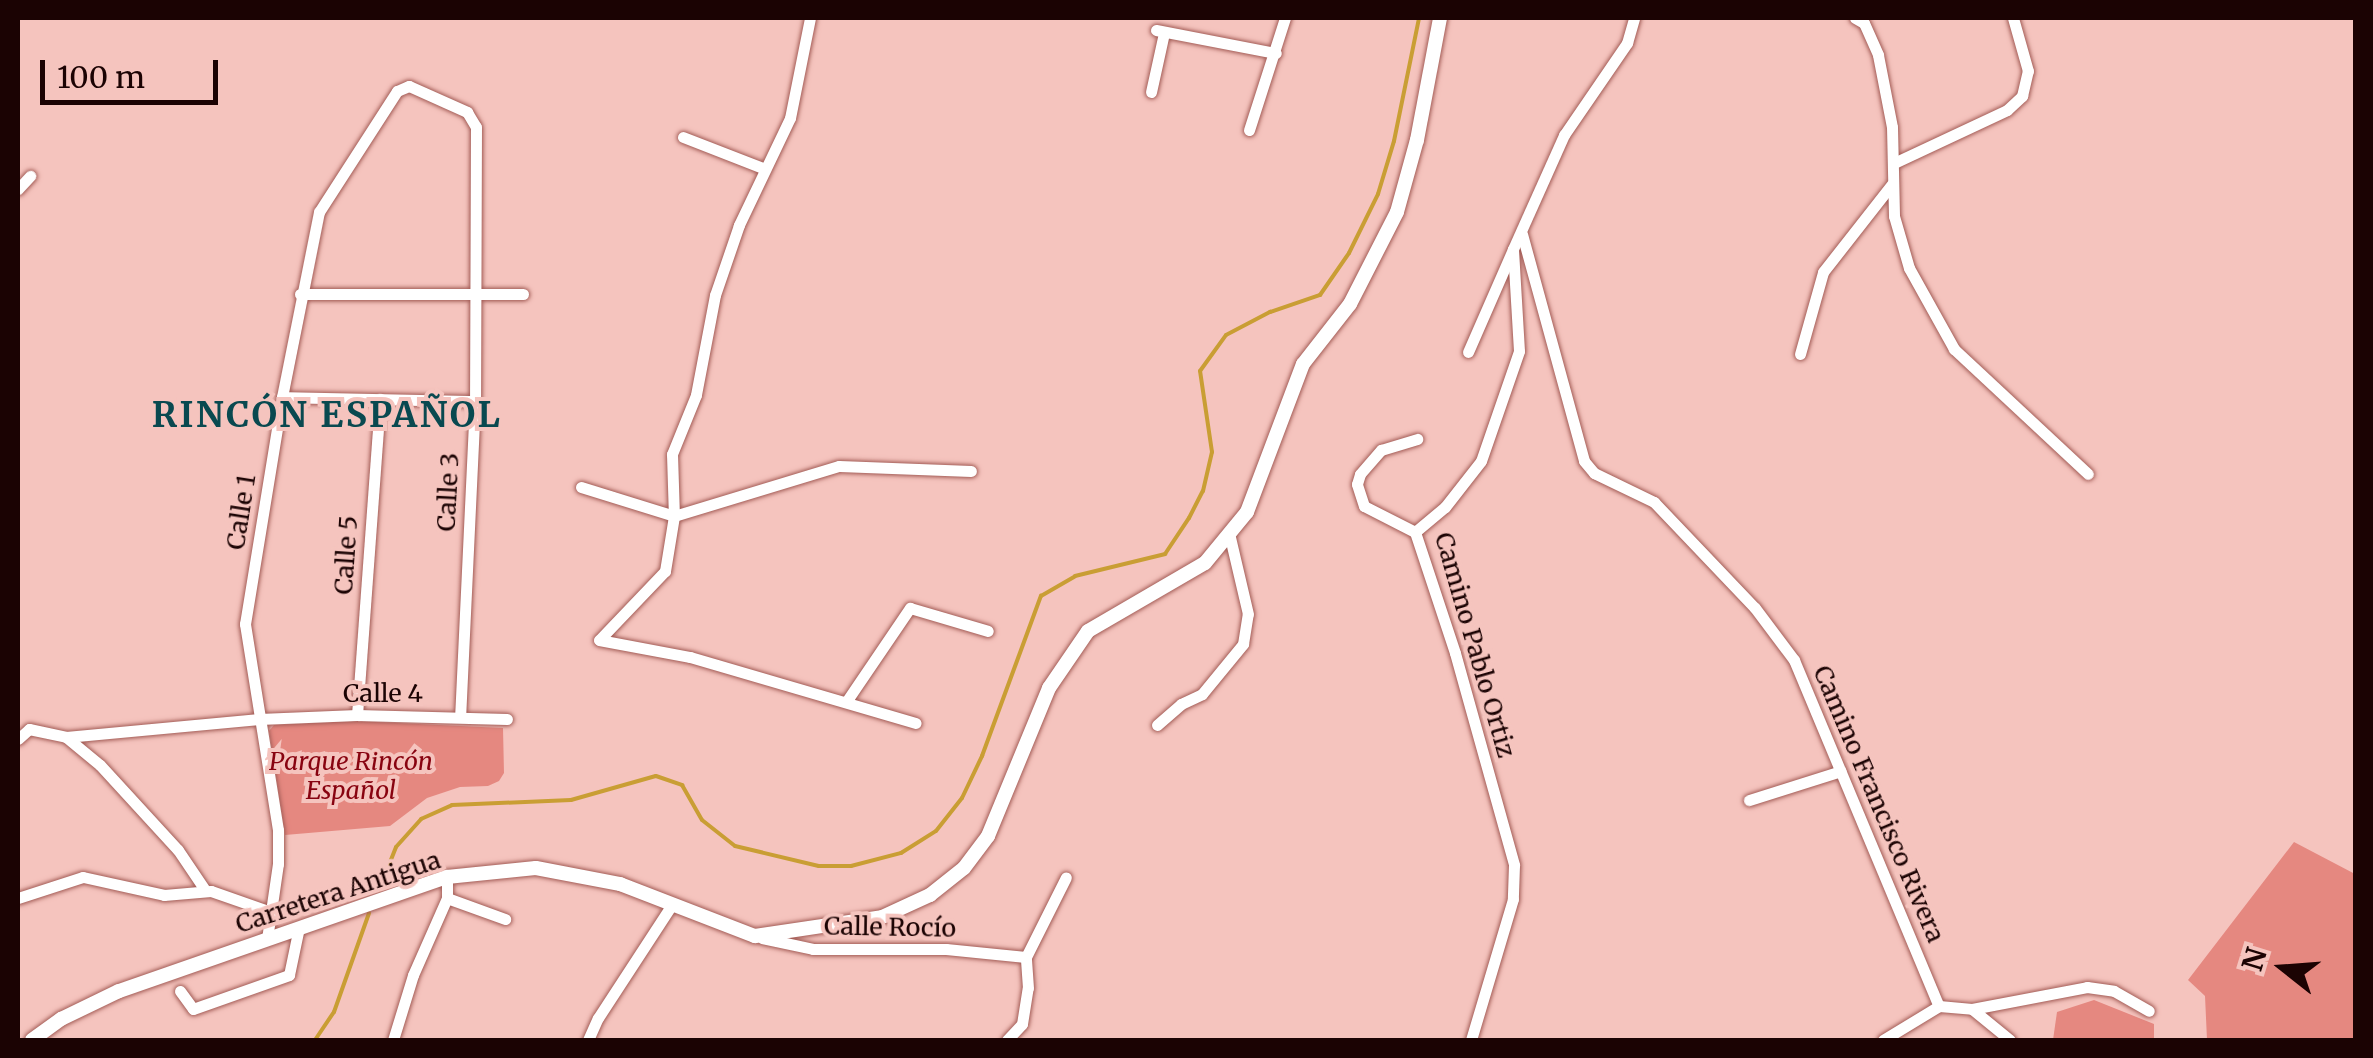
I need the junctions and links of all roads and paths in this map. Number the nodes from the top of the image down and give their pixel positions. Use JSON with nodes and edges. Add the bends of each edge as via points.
{"nodes":[{"id":1,"x":810,"y":18,"type":"edge"},
{"id":2,"x":1285,"y":18,"type":"edge"},
{"id":3,"x":1440,"y":18,"type":"edge"},
{"id":4,"x":1634,"y":18,"type":"edge"},
{"id":5,"x":2013,"y":18,"type":"edge"},
{"id":6,"x":1862,"y":19,"type":"edge"},
{"id":7,"x":1276,"y":53,"type":"junction"},
{"id":8,"x":1150,"y":92,"type":"dead end"},
{"id":9,"x":1249,"y":130,"type":"dead end"},
{"id":10,"x":683,"y":137,"type":"dead end"},
{"id":11,"x":476,"y":151,"type":"joint"},
{"id":12,"x":1894,"y":163,"type":"junction"},
{"id":13,"x":765,"y":169,"type":"junction"},
{"id":14,"x":30,"y":176,"type":"dead end"},
{"id":15,"x":1892,"y":184,"type":"junction"},
{"id":16,"x":18,"y":188,"type":"edge"},
{"id":17,"x":1522,"y":234,"type":"junction"},
{"id":18,"x":1513,"y":249,"type":"junction"},
{"id":19,"x":300,"y":294,"type":"junction"},
{"id":20,"x":524,"y":294,"type":"dead end"},
{"id":21,"x":474,"y":296,"type":"junction"},
{"id":22,"x":1468,"y":352,"type":"dead end"},
{"id":23,"x":1800,"y":354,"type":"dead end"},
{"id":24,"x":282,"y":397,"type":"junction"},
{"id":25,"x":380,"y":398,"type":"junction"},
{"id":26,"x":475,"y":401,"type":"junction"},
{"id":27,"x":1417,"y":439,"type":"dead end"},
{"id":28,"x":970,"y":471,"type":"dead end"},
{"id":29,"x":2088,"y":474,"type":"dead end"},
{"id":30,"x":580,"y":486,"type":"dead end"},
{"id":31,"x":674,"y":516,"type":"junction"},
{"id":32,"x":1414,"y":532,"type":"junction"},
{"id":33,"x":1230,"y":537,"type":"junction"},
{"id":34,"x":988,"y":631,"type":"dead end"},
{"id":35,"x":846,"y":702,"type":"junction"},
{"id":36,"x":356,"y":715,"type":"junction"},
{"id":37,"x":460,"y":716,"type":"junction"},
{"id":38,"x":259,"y":719,"type":"junction"},
{"id":39,"x":507,"y":719,"type":"dead end"},
{"id":40,"x":916,"y":722,"type":"dead end"},
{"id":41,"x":1158,"y":725,"type":"dead end"},
{"id":42,"x":66,"y":738,"type":"junction"},
{"id":43,"x":18,"y":739,"type":"edge"},
{"id":44,"x":1840,"y":771,"type":"junction"},
{"id":45,"x":1749,"y":800,"type":"dead end"},
{"id":46,"x":447,"y":877,"type":"junction"},
{"id":47,"x":1066,"y":877,"type":"dead end"},
{"id":48,"x":205,"y":890,"type":"junction"},
{"id":49,"x":18,"y":898,"type":"edge"},
{"id":50,"x":447,"y":898,"type":"junction"},
{"id":51,"x":672,"y":903,"type":"junction"},
{"id":52,"x":271,"y":912,"type":"junction"},
{"id":53,"x":505,"y":919,"type":"dead end"},
{"id":54,"x":299,"y":927,"type":"junction"},
{"id":55,"x":755,"y":936,"type":"junction"},
{"id":56,"x":266,"y":938,"type":"junction"},
{"id":57,"x":1026,"y":957,"type":"junction"},
{"id":58,"x":180,"y":991,"type":"dead end"},
{"id":59,"x":1939,"y":1006,"type":"junction"},
{"id":60,"x":1972,"y":1008,"type":"junction"},
{"id":61,"x":2149,"y":1011,"type":"dead end"},
{"id":62,"x":32,"y":1040,"type":"edge"},
{"id":63,"x":393,"y":1040,"type":"edge"},
{"id":64,"x":588,"y":1040,"type":"edge"},
{"id":65,"x":1007,"y":1040,"type":"edge"},
{"id":66,"x":1472,"y":1040,"type":"edge"},
{"id":67,"x":1883,"y":1040,"type":"edge"},
{"id":68,"x":2010,"y":1040,"type":"edge"}],
"edges":[{"from":1,"to":13,"type":"street","via":[[790,118]]},
{"from":2,"to":7,"type":"street"},
{"from":3,"to":33,"type":"street","via":[[1397,212],[1350,304],[1303,364],[1247,512]]},
{"from":4,"to":17,"type":"street","via":[[1627,43],[1564,135]]},
{"from":5,"to":12,"type":"street","via":[[2028,71],[2022,96],[2007,110]]},
{"from":6,"to":12,"type":"street","via":[[1878,56]]},
{"from":7,"to":8,"type":"street","via":[[1160,32]]},
{"from":7,"to":9,"type":"street"},
{"from":10,"to":13,"type":"street"},
{"from":11,"to":19,"type":"street","name":"Calle 1","via":[[476,127],[467,112],[409,86],[397,91],[319,212]]},
{"from":11,"to":21,"type":"street","name":"Calle 3"},
{"from":12,"to":15,"type":"street"},
{"from":13,"to":31,"type":"street","via":[[715,295],[696,394],[672,454]]},
{"from":14,"to":16,"type":"street"},
{"from":15,"to":23,"type":"street","via":[[1823,272]]},
{"from":15,"to":29,"type":"street","via":[[1909,268],[1954,350]]},
{"from":17,"to":18,"type":"street"},
{"from":17,"to":44,"type":"street","name":"Camino Francisco Rivera","via":[[1584,461],[1594,474],[1654,502],[1755,608],[1794,660]]},
{"from":18,"to":22,"type":"street"},
{"from":18,"to":32,"type":"street","name":"Camino Pablo Ortiz","via":[[1520,323],[1508,392],[1481,461],[1445,507]]},
{"from":19,"to":21,"type":"street"},
{"from":19,"to":24,"type":"street","name":"Calle 1"},
{"from":20,"to":21,"type":"street"},
{"from":21,"to":26,"type":"street","name":"Calle 3"},
{"from":24,"to":25,"type":"street"},
{"from":24,"to":38,"type":"street","name":"Calle 1","via":[[245,624]]},
{"from":25,"to":26,"type":"street"},
{"from":25,"to":36,"type":"street","name":"Calle 5"},
{"from":26,"to":37,"type":"street","name":"Calle 3"},
{"from":27,"to":32,"type":"street","via":[[1381,450],[1356,484],[1364,506]]},
{"from":28,"to":31,"type":"street","via":[[839,466]]},
{"from":30,"to":31,"type":"street"},
{"from":31,"to":35,"type":"street","via":[[666,570],[599,640],[690,657]]},
{"from":32,"to":66,"type":"street","name":"Camino Pablo Ortiz","via":[[1514,866],[1513,899]]},
{"from":33,"to":41,"type":"street","via":[[1248,614],[1243,644],[1202,694]]},
{"from":33,"to":55,"type":"street","via":[[1205,564],[1088,631],[1049,688],[988,836],[964,868],[930,895],[882,917]]},
{"from":34,"to":35,"type":"street","via":[[910,608]]},
{"from":35,"to":40,"type":"street"},
{"from":36,"to":37,"type":"street","name":"Calle 4"},
{"from":36,"to":38,"type":"street","name":"Calle 4"},
{"from":37,"to":39,"type":"street","name":"Calle 4"},
{"from":38,"to":42,"type":"street","name":"Calle 4"},
{"from":38,"to":52,"type":"street","name":"Calle 1","via":[[278,830]]},
{"from":42,"to":43,"type":"street","name":"Calle 4","via":[[29,728]]},
{"from":42,"to":48,"type":"street","via":[[139,807]]},
{"from":44,"to":45,"type":"street"},
{"from":44,"to":59,"type":"street","name":"Camino Francisco Rivera"},
{"from":46,"to":50,"type":"street"},
{"from":46,"to":51,"type":"street","name":"Carretera Antigua","via":[[536,868],[620,884]]},
{"from":46,"to":54,"type":"street","name":"Carretera Antigua"},
{"from":47,"to":57,"type":"street"},
{"from":48,"to":49,"type":"street","via":[[164,895],[84,877]]},
{"from":48,"to":52,"type":"street"},
{"from":50,"to":53,"type":"street"},
{"from":50,"to":63,"type":"street"},
{"from":51,"to":55,"type":"street","name":"Carretera Antigua"},
{"from":51,"to":64,"type":"street"},
{"from":52,"to":56,"type":"street","name":"Calle 1"},
{"from":54,"to":56,"type":"street","name":"Carretera Antigua"},
{"from":54,"to":58,"type":"street","via":[[289,975],[193,1008]]},
{"from":55,"to":57,"type":"street","name":"Calle Rocío","via":[[814,949]]},
{"from":56,"to":62,"type":"street","name":"Carretera Antigua","via":[[119,991]]},
{"from":57,"to":65,"type":"street","via":[[1022,1024]]},
{"from":59,"to":60,"type":"street"},
{"from":59,"to":67,"type":"street"},
{"from":60,"to":61,"type":"street","via":[[2087,987],[2114,991]]},
{"from":60,"to":68,"type":"street"}]}
